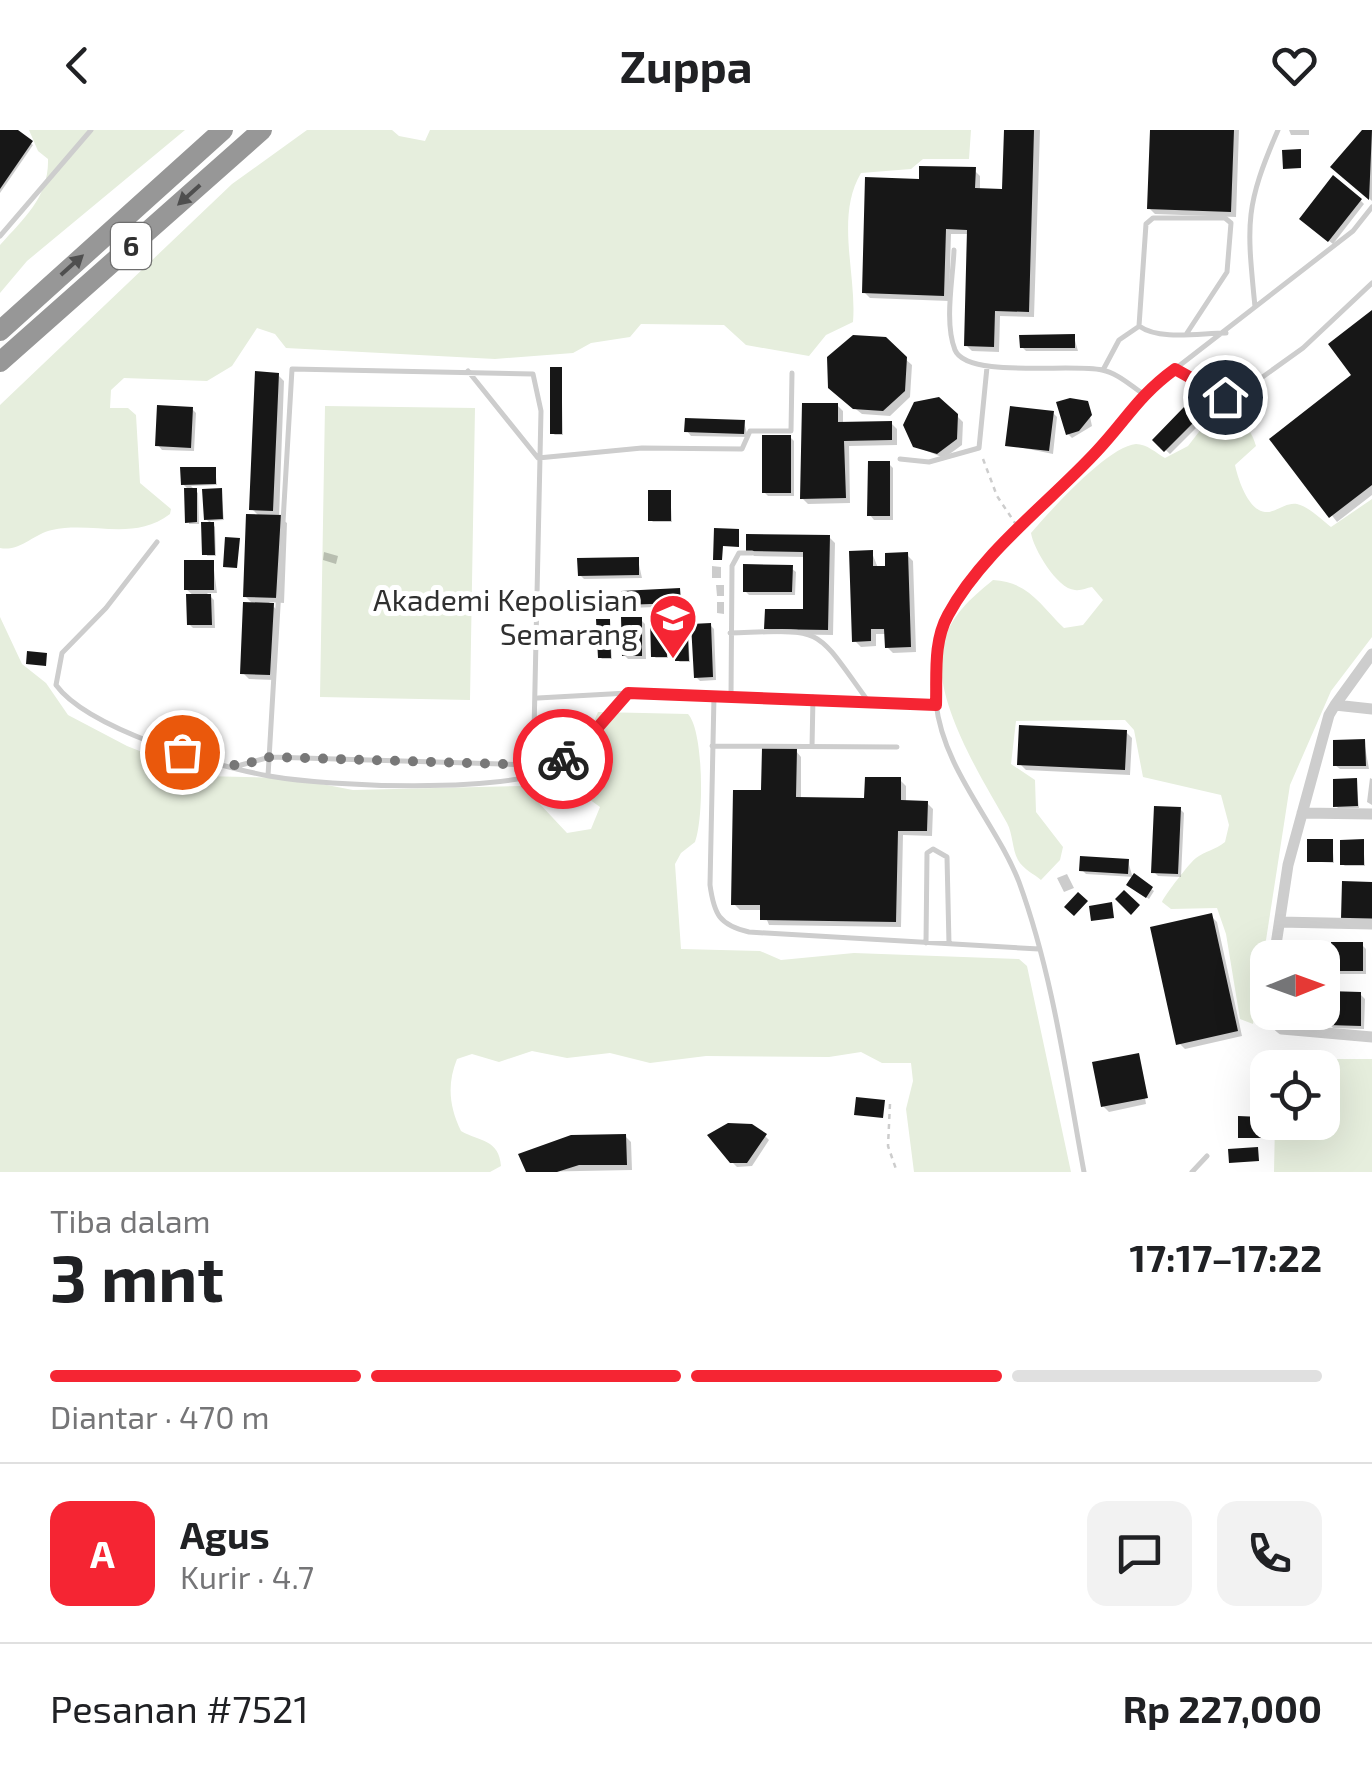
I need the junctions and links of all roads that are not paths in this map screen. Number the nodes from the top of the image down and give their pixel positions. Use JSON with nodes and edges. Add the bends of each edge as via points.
{"nodes":[{"id":1,"x":91,"y":130,"type":"edge"},
{"id":2,"x":222,"y":130,"type":"edge"},
{"id":3,"x":262,"y":130,"type":"edge"},
{"id":4,"x":1278,"y":130,"type":"edge"},
{"id":5,"x":1372,"y":207,"type":"edge"},
{"id":6,"x":0,"y":236,"type":"edge"},
{"id":7,"x":954,"y":250,"type":"dead end"},
{"id":8,"x":1372,"y":283,"type":"edge"},
{"id":9,"x":1256,"y":307,"type":"junction"},
{"id":10,"x":1138,"y":326,"type":"junction"},
{"id":11,"x":0,"y":330,"type":"edge"},
{"id":12,"x":1187,"y":333,"type":"junction"},
{"id":13,"x":1226,"y":333,"type":"junction"},
{"id":14,"x":0,"y":362,"type":"edge"},
{"id":15,"x":987,"y":367,"type":"junction"},
{"id":16,"x":1175,"y":369,"type":"junction"},
{"id":17,"x":468,"y":370,"type":"junction"},
{"id":18,"x":1103,"y":370,"type":"junction"},
{"id":19,"x":792,"y":373,"type":"dead end"},
{"id":20,"x":1142,"y":392,"type":"junction"},
{"id":21,"x":538,"y":458,"type":"junction"},
{"id":22,"x":900,"y":459,"type":"dead end"},
{"id":23,"x":158,"y":542,"type":"dead end"},
{"id":24,"x":752,"y":553,"type":"dead end"},
{"id":25,"x":730,"y":633,"type":"junction"},
{"id":26,"x":1372,"y":654,"type":"edge"},
{"id":27,"x":628,"y":693,"type":"junction"},
{"id":28,"x":714,"y":696,"type":"junction"},
{"id":29,"x":731,"y":697,"type":"junction"},
{"id":30,"x":813,"y":697,"type":"junction"},
{"id":31,"x":538,"y":698,"type":"junction"},
{"id":32,"x":868,"y":701,"type":"junction"},
{"id":33,"x":936,"y":705,"type":"junction"},
{"id":34,"x":1335,"y":705,"type":"junction"},
{"id":35,"x":1372,"y":708,"type":"edge"},
{"id":36,"x":712,"y":746,"type":"junction"},
{"id":37,"x":812,"y":746,"type":"junction"},
{"id":38,"x":897,"y":747,"type":"dead end"},
{"id":39,"x":270,"y":757,"type":"junction"},
{"id":40,"x":572,"y":757,"type":"junction"},
{"id":41,"x":533,"y":765,"type":"junction"},
{"id":42,"x":238,"y":766,"type":"junction"},
{"id":43,"x":268,"y":776,"type":"junction"},
{"id":44,"x":533,"y":778,"type":"junction"},
{"id":45,"x":1302,"y":814,"type":"junction"},
{"id":46,"x":1372,"y":814,"type":"edge"},
{"id":47,"x":1280,"y":922,"type":"junction"},
{"id":48,"x":1372,"y":924,"type":"edge"},
{"id":49,"x":1277,"y":940,"type":"edge"},
{"id":50,"x":926,"y":943,"type":"junction"},
{"id":51,"x":949,"y":944,"type":"junction"},
{"id":52,"x":1040,"y":949,"type":"junction"},
{"id":53,"x":1293,"y":1030,"type":"edge"},
{"id":54,"x":1372,"y":1037,"type":"edge"},
{"id":55,"x":1206,"y":1156,"type":"dead end"},
{"id":56,"x":1084,"y":1172,"type":"edge"},
{"id":57,"x":1192,"y":1172,"type":"edge"}],
"edges":[{"from":1,"to":6,"type":"lane"},
{"from":11,"to":2,"type":"highway","number":"6","one_way":true},
{"from":3,"to":14,"type":"highway","number":"6","one_way":true},
{"from":4,"to":9,"type":"lane","via":[[1250,197]]},
{"from":5,"to":9,"type":"lane"},
{"from":7,"to":15,"type":"lane","via":[[955,352]]},
{"from":8,"to":16,"type":"lane","via":[[1303,348],[1236,396],[1209,392]]},
{"from":9,"to":13,"type":"lane"},
{"from":10,"to":12,"type":"lane","via":[[1150,333]]},
{"from":10,"to":12,"type":"lane","via":[[1146,224],[1153,218],[1225,218],[1232,244],[1227,272]]},
{"from":10,"to":18,"type":"lane","via":[[1119,340]]},
{"from":12,"to":13,"type":"lane"},
{"from":13,"to":16,"type":"lane"},
{"from":15,"to":18,"type":"lane"},
{"from":15,"to":22,"type":"lane","via":[[979,448],[928,462]]},
{"from":16,"to":20,"type":"lane"},
{"from":17,"to":21,"type":"lane"},
{"from":17,"to":21,"type":"lane","via":[[533,374],[541,411]]},
{"from":17,"to":39,"type":"lane","via":[[292,369]]},
{"from":18,"to":20,"type":"lane"},
{"from":19,"to":21,"type":"lane","via":[[791,431],[752,431],[742,449],[642,448]]},
{"from":20,"to":33,"type":"lane","via":[[1100,448],[948,614],[938,640]]},
{"from":21,"to":31,"type":"lane"},
{"from":23,"to":42,"type":"lane","via":[[62,653],[56,684],[90,716]]},
{"from":24,"to":25,"type":"lane","via":[[734,556]]},
{"from":25,"to":29,"type":"lane"},
{"from":25,"to":32,"type":"lane","via":[[811,632],[826,642]]},
{"from":26,"to":34,"type":"street"},
{"from":27,"to":28,"type":"lane"},
{"from":27,"to":31,"type":"lane"},
{"from":27,"to":40,"type":"lane"},
{"from":28,"to":29,"type":"lane"},
{"from":28,"to":36,"type":"lane"},
{"from":29,"to":30,"type":"lane"},
{"from":30,"to":32,"type":"lane"},
{"from":30,"to":37,"type":"lane"},
{"from":31,"to":41,"type":"lane"},
{"from":32,"to":33,"type":"lane"},
{"from":33,"to":52,"type":"lane","via":[[957,767],[1017,878]]},
{"from":34,"to":35,"type":"street"},
{"from":34,"to":45,"type":"street"},
{"from":36,"to":37,"type":"lane"},
{"from":36,"to":50,"type":"lane","via":[[710,885],[714,914],[728,927]]},
{"from":37,"to":38,"type":"lane"},
{"from":39,"to":41,"type":"lane"},
{"from":39,"to":42,"type":"lane"},
{"from":39,"to":43,"type":"lane"},
{"from":40,"to":41,"type":"lane"},
{"from":40,"to":44,"type":"lane"},
{"from":41,"to":44,"type":"lane"},
{"from":42,"to":43,"type":"lane"},
{"from":43,"to":44,"type":"lane","via":[[374,783]]},
{"from":45,"to":46,"type":"street"},
{"from":45,"to":47,"type":"street"},
{"from":47,"to":48,"type":"street"},
{"from":47,"to":49,"type":"street"},
{"from":50,"to":51,"type":"lane"},
{"from":50,"to":51,"type":"lane","via":[[926,867],[933,849],[946,857]]},
{"from":51,"to":52,"type":"lane"},
{"from":52,"to":56,"type":"lane"},
{"from":53,"to":54,"type":"street"},
{"from":55,"to":57,"type":"lane"}]}
